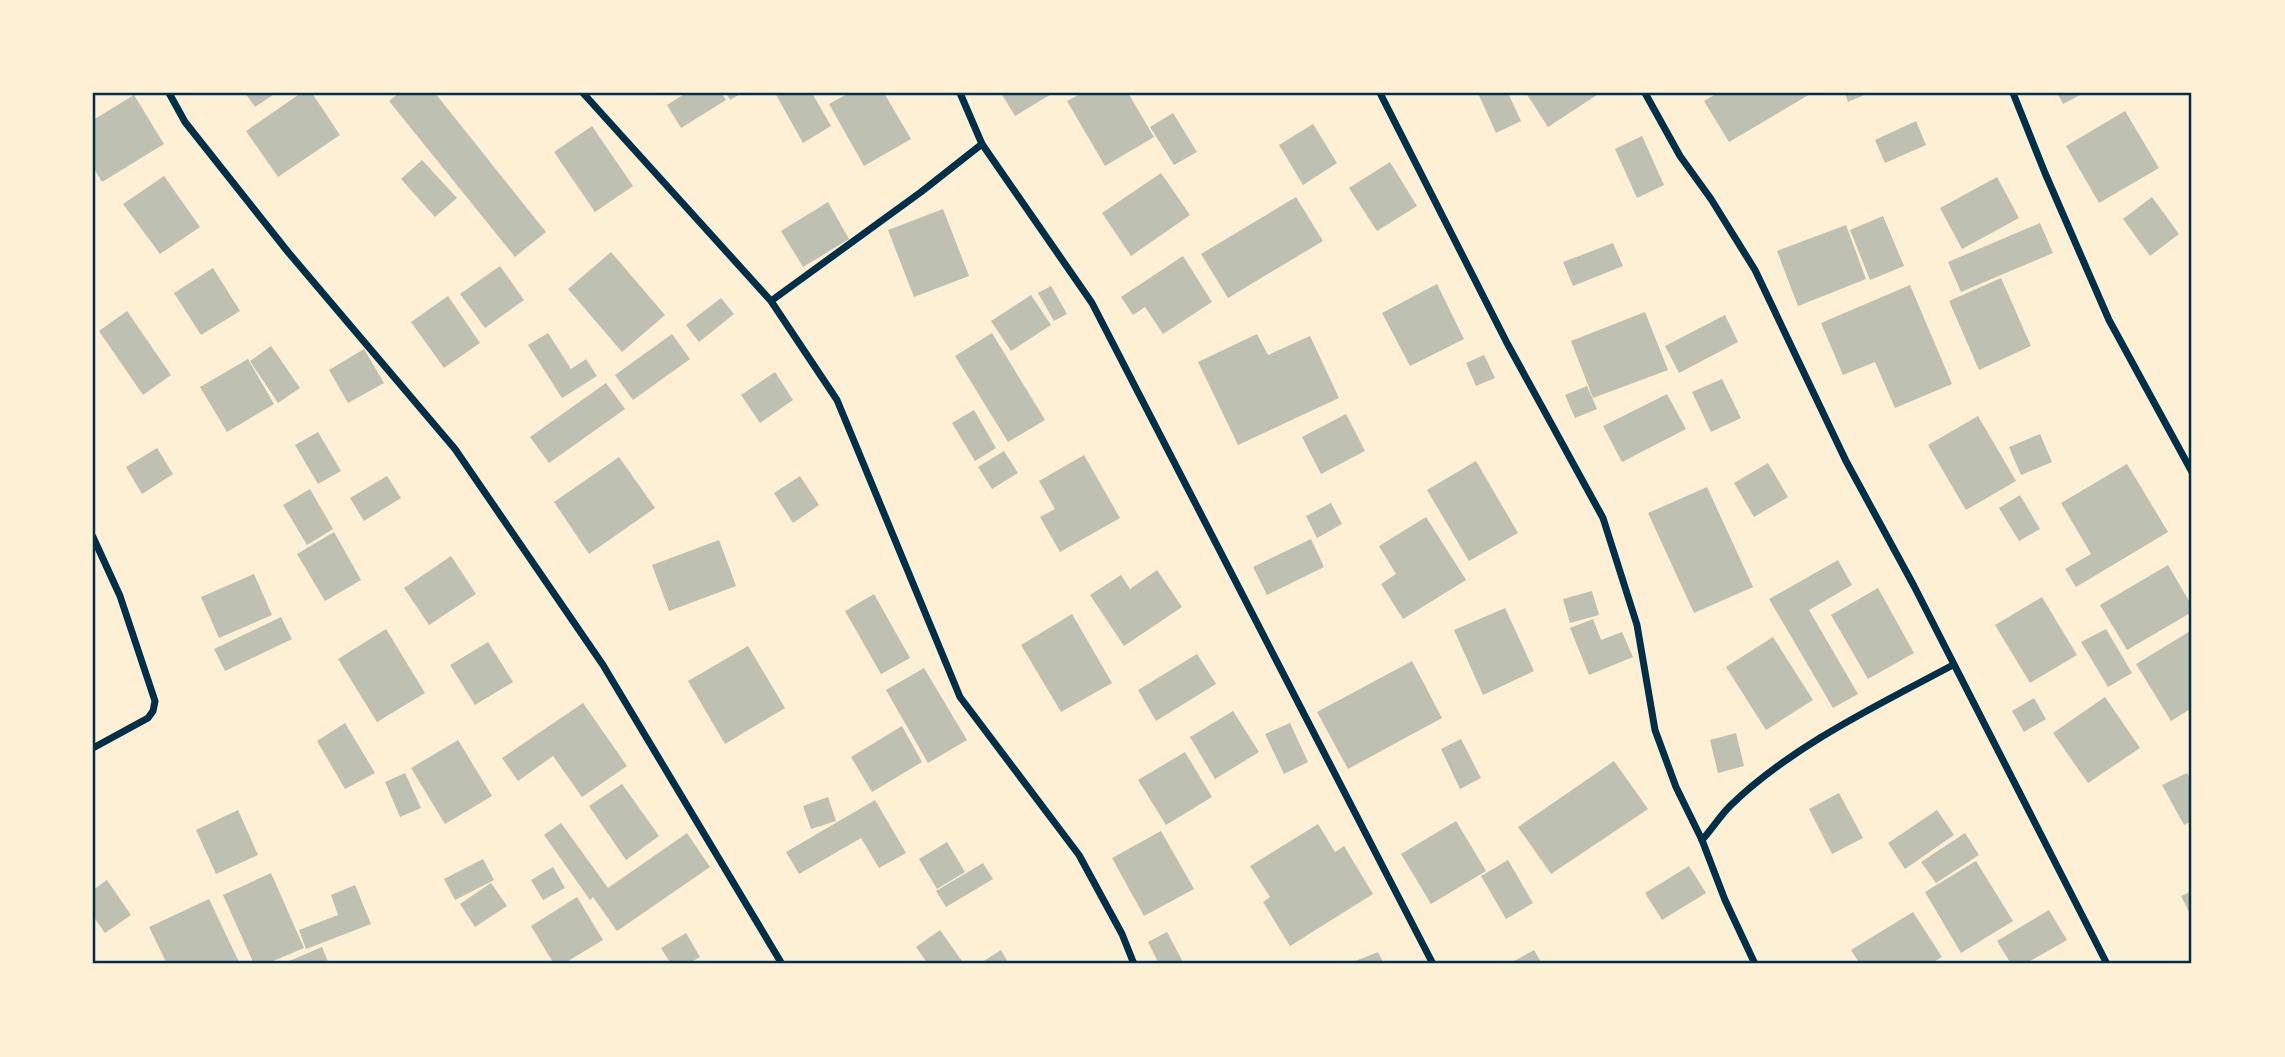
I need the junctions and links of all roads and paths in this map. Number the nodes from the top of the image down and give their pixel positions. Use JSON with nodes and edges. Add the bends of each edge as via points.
{"nodes":[{"id":1,"x":169,"y":93,"type":"edge"},
{"id":2,"x":583,"y":93,"type":"edge"},
{"id":3,"x":960,"y":93,"type":"edge"},
{"id":4,"x":1380,"y":93,"type":"edge"},
{"id":5,"x":1645,"y":93,"type":"edge"},
{"id":6,"x":2013,"y":93,"type":"edge"},
{"id":7,"x":982,"y":144,"type":"junction"},
{"id":8,"x":771,"y":301,"type":"junction"},
{"id":9,"x":2192,"y":472,"type":"edge"},
{"id":10,"x":93,"y":537,"type":"edge"},
{"id":11,"x":1953,"y":665,"type":"junction"},
{"id":12,"x":93,"y":748,"type":"edge"},
{"id":13,"x":1702,"y":839,"type":"junction"},
{"id":14,"x":782,"y":964,"type":"edge"},
{"id":15,"x":1135,"y":964,"type":"edge"},
{"id":16,"x":1433,"y":964,"type":"edge"},
{"id":17,"x":1755,"y":964,"type":"edge"},
{"id":18,"x":2107,"y":964,"type":"edge"}],
"edges":[{"from":1,"to":14,"type":"street","via":[[185,122],[279,241],[455,449],[603,665]]},
{"from":2,"to":8,"type":"street"},
{"from":3,"to":7,"type":"street"},
{"from":4,"to":13,"type":"street","via":[[1507,343],[1603,518],[1637,625],[1655,730]]},
{"from":5,"to":11,"type":"street","via":[[1680,156],[1755,270],[1846,461]]},
{"from":6,"to":9,"type":"street","via":[[2109,320]]},
{"from":7,"to":8,"type":"street"},
{"from":7,"to":16,"type":"street","via":[[1092,303]]},
{"from":8,"to":15,"type":"street","via":[[837,400],[960,697],[1079,855]]},
{"from":10,"to":12,"type":"street","via":[[120,596],[155,701],[148,718]]},
{"from":11,"to":13,"type":"street","via":[[1853,718],[1769,773],[1729,807]]},
{"from":11,"to":18,"type":"street"},
{"from":13,"to":17,"type":"street"}]}
